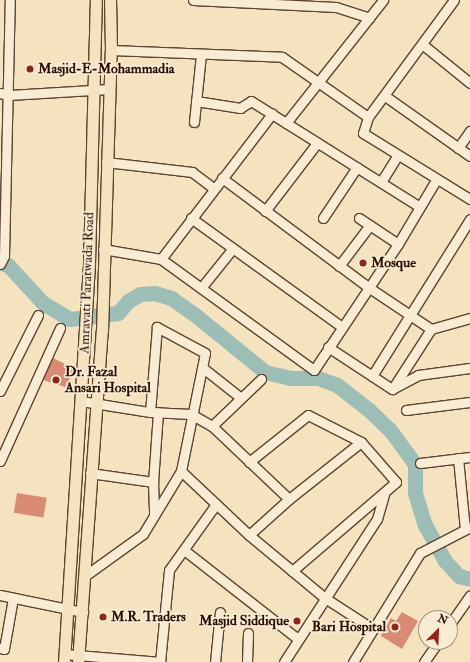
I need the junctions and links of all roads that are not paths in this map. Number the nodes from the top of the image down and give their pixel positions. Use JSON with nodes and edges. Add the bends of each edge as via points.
{"nodes":[{"id":1,"x":10,"y":0,"type":"edge"},
{"id":2,"x":96,"y":0,"type":"edge"},
{"id":3,"x":110,"y":0,"type":"edge"},
{"id":4,"x":193,"y":0,"type":"edge"},
{"id":5,"x":383,"y":0,"type":"edge"},
{"id":6,"x":454,"y":0,"type":"edge"},
{"id":7,"x":369,"y":18,"type":"junction"},
{"id":8,"x":422,"y":44,"type":"junction"},
{"id":9,"x":111,"y":50,"type":"junction"},
{"id":10,"x":201,"y":54,"type":"junction"},
{"id":11,"x":470,"y":83,"type":"edge"},
{"id":12,"x":320,"y":84,"type":"junction"},
{"id":13,"x":109,"y":89,"type":"junction"},
{"id":14,"x":95,"y":90,"type":"junction"},
{"id":15,"x":5,"y":94,"type":"edge"},
{"id":16,"x":384,"y":96,"type":"junction"},
{"id":17,"x":196,"y":101,"type":"junction"},
{"id":18,"x":272,"y":114,"type":"junction"},
{"id":19,"x":368,"y":117,"type":"junction"},
{"id":20,"x":194,"y":122,"type":"dead end"},
{"id":21,"x":286,"y":123,"type":"junction"},
{"id":22,"x":470,"y":131,"type":"edge"},
{"id":23,"x":317,"y":143,"type":"junction"},
{"id":24,"x":458,"y":148,"type":"junction"},
{"id":25,"x":397,"y":156,"type":"junction"},
{"id":26,"x":470,"y":156,"type":"edge"},
{"id":27,"x":106,"y":162,"type":"junction"},
{"id":28,"x":357,"y":167,"type":"junction"},
{"id":29,"x":222,"y":178,"type":"junction"},
{"id":30,"x":436,"y":180,"type":"junction"},
{"id":31,"x":382,"y":182,"type":"junction"},
{"id":32,"x":213,"y":188,"type":"junction"},
{"id":33,"x":470,"y":199,"type":"edge"},
{"id":34,"x":420,"y":207,"type":"junction"},
{"id":35,"x":265,"y":211,"type":"junction"},
{"id":36,"x":191,"y":218,"type":"junction"},
{"id":37,"x":323,"y":218,"type":"dead end"},
{"id":38,"x":359,"y":218,"type":"dead end"},
{"id":39,"x":470,"y":219,"type":"edge"},
{"id":40,"x":370,"y":225,"type":"junction"},
{"id":41,"x":398,"y":244,"type":"junction"},
{"id":42,"x":233,"y":248,"type":"junction"},
{"id":43,"x":103,"y":250,"type":"junction"},
{"id":44,"x":1,"y":258,"type":"edge"},
{"id":45,"x":161,"y":259,"type":"junction"},
{"id":46,"x":339,"y":266,"type":"junction"},
{"id":47,"x":368,"y":287,"type":"junction"},
{"id":48,"x":201,"y":288,"type":"junction"},
{"id":49,"x":38,"y":315,"type":"dead end"},
{"id":50,"x":410,"y":315,"type":"junction"},
{"id":51,"x":470,"y":318,"type":"edge"},
{"id":52,"x":342,"y":327,"type":"junction"},
{"id":53,"x":60,"y":328,"type":"dead end"},
{"id":54,"x":431,"y":329,"type":"junction"},
{"id":55,"x":328,"y":347,"type":"junction"},
{"id":56,"x":203,"y":368,"type":"junction"},
{"id":57,"x":470,"y":368,"type":"edge"},
{"id":58,"x":372,"y":376,"type":"junction"},
{"id":59,"x":261,"y":379,"type":"dead end"},
{"id":60,"x":392,"y":389,"type":"junction"},
{"id":61,"x":0,"y":391,"type":"edge"},
{"id":62,"x":241,"y":398,"type":"junction"},
{"id":63,"x":81,"y":401,"type":"junction"},
{"id":64,"x":470,"y":402,"type":"edge"},
{"id":65,"x":96,"y":405,"type":"junction"},
{"id":66,"x":406,"y":410,"type":"dead end"},
{"id":67,"x":154,"y":412,"type":"junction"},
{"id":68,"x":191,"y":414,"type":"junction"},
{"id":69,"x":212,"y":426,"type":"junction"},
{"id":70,"x":361,"y":442,"type":"junction"},
{"id":71,"x":470,"y":457,"type":"edge"},
{"id":72,"x":458,"y":458,"type":"junction"},
{"id":73,"x":0,"y":461,"type":"edge"},
{"id":74,"x":249,"y":462,"type":"junction"},
{"id":75,"x":420,"y":463,"type":"dead end"},
{"id":76,"x":181,"y":471,"type":"junction"},
{"id":77,"x":90,"y":473,"type":"junction"},
{"id":78,"x":153,"y":482,"type":"junction"},
{"id":79,"x":384,"y":494,"type":"junction"},
{"id":80,"x":289,"y":499,"type":"junction"},
{"id":81,"x":216,"y":504,"type":"junction"},
{"id":82,"x":154,"y":516,"type":"junction"},
{"id":83,"x":467,"y":528,"type":"edge"},
{"id":84,"x":249,"y":535,"type":"junction"},
{"id":85,"x":184,"y":550,"type":"junction"},
{"id":86,"x":292,"y":571,"type":"junction"},
{"id":87,"x":86,"y":575,"type":"junction"},
{"id":88,"x":0,"y":595,"type":"edge"},
{"id":89,"x":470,"y":595,"type":"edge"},
{"id":90,"x":13,"y":598,"type":"junction"},
{"id":91,"x":325,"y":598,"type":"junction"},
{"id":92,"x":69,"y":609,"type":"junction"},
{"id":93,"x":83,"y":612,"type":"junction"},
{"id":94,"x":220,"y":612,"type":"dead end"},
{"id":95,"x":458,"y":612,"type":"edge"},
{"id":96,"x":373,"y":629,"type":"junction"},
{"id":97,"x":248,"y":633,"type":"dead end"},
{"id":98,"x":298,"y":639,"type":"junction"},
{"id":99,"x":0,"y":648,"type":"edge"},
{"id":100,"x":432,"y":650,"type":"edge"},
{"id":101,"x":64,"y":658,"type":"edge"},
{"id":102,"x":78,"y":659,"type":"edge"},
{"id":103,"x":357,"y":661,"type":"edge"},
{"id":104,"x":160,"y":662,"type":"edge"},
{"id":105,"x":215,"y":662,"type":"edge"},
{"id":106,"x":247,"y":662,"type":"edge"},
{"id":107,"x":284,"y":662,"type":"edge"},
{"id":108,"x":424,"y":662,"type":"edge"}],
"edges":[{"from":1,"to":15,"type":"street"},
{"from":2,"to":14,"type":"main road","name":"Amravati Paratwada Road"},
{"from":3,"to":9,"type":"main road","name":"Amravati Paratwada Road"},
{"from":4,"to":7,"type":"street","via":[[336,7]]},
{"from":5,"to":7,"type":"street"},
{"from":6,"to":8,"type":"street"},
{"from":7,"to":12,"type":"street"},
{"from":8,"to":11,"type":"street"},
{"from":8,"to":16,"type":"street"},
{"from":9,"to":10,"type":"street"},
{"from":9,"to":13,"type":"main road","name":"Amravati Paratwada Road"},
{"from":10,"to":12,"type":"street","via":[[282,57]]},
{"from":10,"to":17,"type":"street"},
{"from":12,"to":19,"type":"street"},
{"from":12,"to":21,"type":"street"},
{"from":13,"to":14,"type":"street"},
{"from":13,"to":27,"type":"main road","name":"Amravati Paratwada Road"},
{"from":14,"to":15,"type":"street"},
{"from":14,"to":63,"type":"main road","name":"Amravati Paratwada Road"},
{"from":15,"to":44,"type":"street"},
{"from":16,"to":19,"type":"street"},
{"from":16,"to":24,"type":"street"},
{"from":17,"to":18,"type":"street","via":[[240,108],[251,101]]},
{"from":17,"to":20,"type":"street"},
{"from":18,"to":21,"type":"street"},
{"from":18,"to":29,"type":"street"},
{"from":19,"to":25,"type":"street","via":[[363,133]]},
{"from":21,"to":23,"type":"street"},
{"from":22,"to":24,"type":"street"},
{"from":23,"to":28,"type":"street"},
{"from":23,"to":35,"type":"street"},
{"from":24,"to":26,"type":"street"},
{"from":25,"to":30,"type":"street"},
{"from":25,"to":31,"type":"street"},
{"from":27,"to":32,"type":"street","via":[[192,172]]},
{"from":27,"to":43,"type":"main road","name":"Amravati Paratwada Road"},
{"from":28,"to":31,"type":"street"},
{"from":28,"to":37,"type":"street"},
{"from":29,"to":32,"type":"street"},
{"from":29,"to":35,"type":"street"},
{"from":30,"to":33,"type":"street"},
{"from":30,"to":34,"type":"street"},
{"from":31,"to":34,"type":"street"},
{"from":32,"to":36,"type":"street"},
{"from":34,"to":41,"type":"street"},
{"from":35,"to":46,"type":"street"},
{"from":36,"to":42,"type":"street"},
{"from":36,"to":45,"type":"street"},
{"from":38,"to":40,"type":"street"},
{"from":39,"to":50,"type":"street"},
{"from":40,"to":41,"type":"street"},
{"from":40,"to":46,"type":"street"},
{"from":41,"to":47,"type":"street"},
{"from":42,"to":48,"type":"street"},
{"from":42,"to":52,"type":"street"},
{"from":43,"to":45,"type":"street"},
{"from":43,"to":65,"type":"main road","name":"Amravati Paratwada Road","via":[[102,331]]},
{"from":45,"to":48,"type":"street"},
{"from":46,"to":47,"type":"street"},
{"from":47,"to":50,"type":"street"},
{"from":47,"to":52,"type":"street"},
{"from":48,"to":55,"type":"street","via":[[314,370]]},
{"from":49,"to":61,"type":"street"},
{"from":50,"to":54,"type":"street"},
{"from":50,"to":58,"type":"street"},
{"from":51,"to":54,"type":"street"},
{"from":52,"to":55,"type":"street"},
{"from":53,"to":73,"type":"street"},
{"from":54,"to":60,"type":"street"},
{"from":55,"to":58,"type":"street"},
{"from":56,"to":62,"type":"street"},
{"from":56,"to":67,"type":"street","via":[[205,353],[157,327]]},
{"from":56,"to":68,"type":"street"},
{"from":57,"to":60,"type":"street","via":[[418,375]]},
{"from":58,"to":60,"type":"street"},
{"from":59,"to":62,"type":"street"},
{"from":62,"to":69,"type":"street"},
{"from":63,"to":65,"type":"street"},
{"from":63,"to":92,"type":"main road","name":"Amravati Paratwada Road"},
{"from":64,"to":66,"type":"street"},
{"from":65,"to":67,"type":"street"},
{"from":65,"to":77,"type":"main road","name":"Amravati Paratwada Road"},
{"from":67,"to":68,"type":"street"},
{"from":67,"to":78,"type":"street"},
{"from":68,"to":69,"type":"street"},
{"from":68,"to":76,"type":"street"},
{"from":69,"to":74,"type":"street"},
{"from":70,"to":74,"type":"street","via":[[308,415]]},
{"from":70,"to":79,"type":"street","via":[[396,482]]},
{"from":70,"to":80,"type":"street"},
{"from":71,"to":72,"type":"street"},
{"from":72,"to":75,"type":"street"},
{"from":72,"to":83,"type":"street"},
{"from":74,"to":80,"type":"street"},
{"from":76,"to":81,"type":"street"},
{"from":76,"to":82,"type":"street"},
{"from":77,"to":78,"type":"street"},
{"from":77,"to":87,"type":"main road","name":"Amravati Paratwada Road"},
{"from":78,"to":82,"type":"street"},
{"from":79,"to":86,"type":"street"},
{"from":79,"to":91,"type":"street","via":[[377,519]]},
{"from":80,"to":84,"type":"street"},
{"from":81,"to":84,"type":"street"},
{"from":81,"to":85,"type":"street"},
{"from":82,"to":87,"type":"street","via":[[143,534]]},
{"from":83,"to":96,"type":"street","via":[[420,553]]},
{"from":84,"to":86,"type":"street"},
{"from":85,"to":98,"type":"street"},
{"from":85,"to":104,"type":"street","via":[[167,576]]},
{"from":86,"to":91,"type":"street"},
{"from":87,"to":93,"type":"main road","name":"Amravati Paratwada Road"},
{"from":88,"to":90,"type":"street"},
{"from":89,"to":95,"type":"street"},
{"from":90,"to":92,"type":"street"},
{"from":90,"to":99,"type":"street","via":[[4,649]]},
{"from":91,"to":96,"type":"street"},
{"from":91,"to":98,"type":"street"},
{"from":92,"to":93,"type":"street"},
{"from":92,"to":101,"type":"main road","name":"Amravati Paratwada Road"},
{"from":93,"to":102,"type":"main road","name":"Amravati Paratwada Road"},
{"from":94,"to":105,"type":"street"},
{"from":96,"to":103,"type":"street"},
{"from":97,"to":106,"type":"street"},
{"from":98,"to":107,"type":"street"},
{"from":100,"to":108,"type":"street"},
{"from":101,"to":102,"type":"street"},
{"from":102,"to":104,"type":"street"}]}
